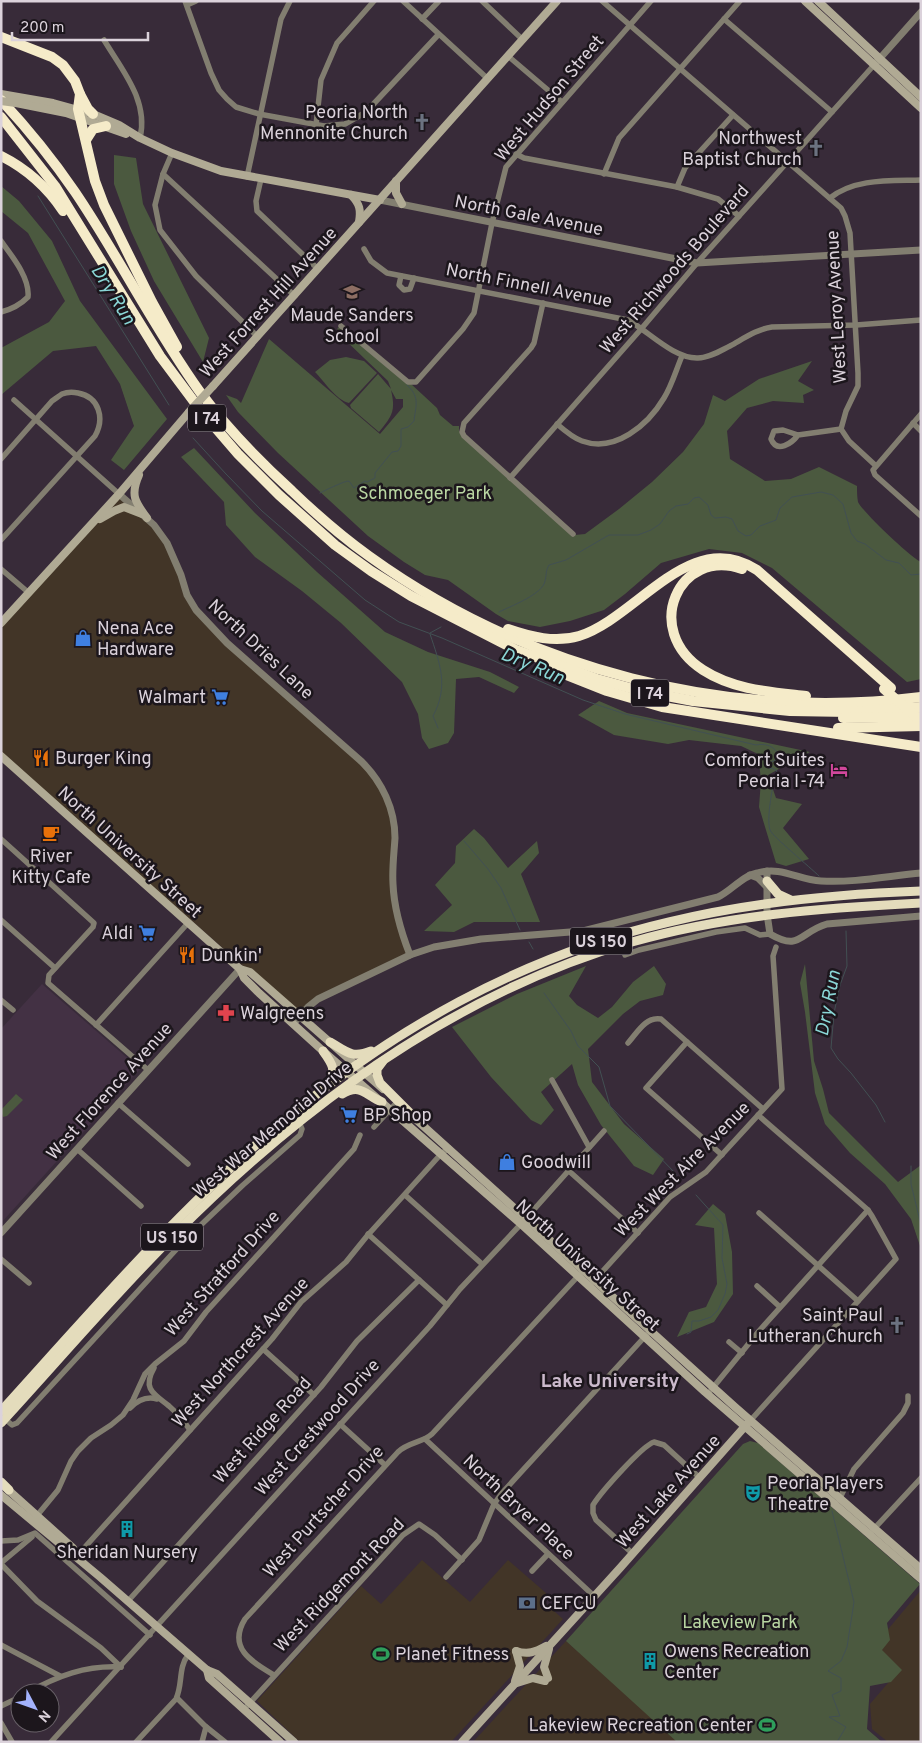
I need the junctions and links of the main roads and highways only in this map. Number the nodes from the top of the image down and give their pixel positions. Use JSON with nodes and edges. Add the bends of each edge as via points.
{"nodes":[{"id":1,"x":556,"y":1,"type":"edge"},
{"id":2,"x":805,"y":1,"type":"edge"},
{"id":3,"x":818,"y":1,"type":"edge"},
{"id":4,"x":1,"y":37,"type":"edge"},
{"id":5,"x":80,"y":94,"type":"junction"},
{"id":6,"x":921,"y":97,"type":"edge"},
{"id":7,"x":3,"y":98,"type":"edge"},
{"id":8,"x":921,"y":108,"type":"edge"},
{"id":9,"x":79,"y":113,"type":"junction"},
{"id":10,"x":94,"y":114,"type":"junction"},
{"id":11,"x":1,"y":117,"type":"edge"},
{"id":12,"x":106,"y":126,"type":"junction"},
{"id":13,"x":140,"y":138,"type":"junction"},
{"id":14,"x":86,"y":140,"type":"junction"},
{"id":15,"x":1,"y":156,"type":"edge"},
{"id":16,"x":396,"y":181,"type":"junction"},
{"id":17,"x":351,"y":195,"type":"junction"},
{"id":18,"x":380,"y":200,"type":"junction"},
{"id":19,"x":402,"y":204,"type":"road end"},
{"id":20,"x":358,"y":224,"type":"junction"},
{"id":21,"x":175,"y":376,"type":"junction"},
{"id":22,"x":214,"y":408,"type":"junction"},
{"id":23,"x":148,"y":459,"type":"junction"},
{"id":24,"x":85,"y":531,"type":"junction"},
{"id":25,"x":357,"y":547,"type":"junction"},
{"id":26,"x":1,"y":623,"type":"edge"},
{"id":27,"x":516,"y":650,"type":"junction"},
{"id":28,"x":887,"y":689,"type":"junction"},
{"id":29,"x":921,"y":697,"type":"edge"},
{"id":30,"x":857,"y":703,"type":"junction"},
{"id":31,"x":921,"y":706,"type":"edge"},
{"id":32,"x":790,"y":711,"type":"junction"},
{"id":33,"x":690,"y":712,"type":"junction"},
{"id":34,"x":921,"y":715,"type":"edge"},
{"id":35,"x":921,"y":721,"type":"edge"},
{"id":36,"x":921,"y":726,"type":"edge"},
{"id":37,"x":921,"y":748,"type":"edge"},
{"id":38,"x":3,"y":761,"type":"edge"},
{"id":39,"x":767,"y":884,"type":"road end"},
{"id":40,"x":921,"y":891,"type":"edge"},
{"id":41,"x":794,"y":901,"type":"junction"},
{"id":42,"x":921,"y":903,"type":"edge"},
{"id":43,"x":240,"y":969,"type":"junction"},
{"id":44,"x":261,"y":995,"type":"junction"},
{"id":45,"x":300,"y":1016,"type":"junction"},
{"id":46,"x":414,"y":1026,"type":"junction"},
{"id":47,"x":330,"y":1042,"type":"junction"},
{"id":48,"x":323,"y":1051,"type":"junction"},
{"id":49,"x":387,"y":1057,"type":"junction"},
{"id":50,"x":356,"y":1065,"type":"junction"},
{"id":51,"x":346,"y":1072,"type":"junction"},
{"id":52,"x":364,"y":1073,"type":"junction"},
{"id":53,"x":355,"y":1079,"type":"junction"},
{"id":54,"x":322,"y":1090,"type":"junction"},
{"id":55,"x":397,"y":1101,"type":"junction"},
{"id":56,"x":382,"y":1102,"type":"junction"},
{"id":57,"x":414,"y":1117,"type":"joint"},
{"id":58,"x":299,"y":1123,"type":"junction"},
{"id":59,"x":524,"y":1221,"type":"junction"},
{"id":60,"x":147,"y":1257,"type":"junction"},
{"id":61,"x":581,"y":1273,"type":"junction"},
{"id":62,"x":647,"y":1334,"type":"junction"},
{"id":63,"x":2,"y":1417,"type":"edge"},
{"id":64,"x":748,"y":1424,"type":"junction"},
{"id":65,"x":1,"y":1483,"type":"edge"},
{"id":66,"x":5,"y":1492,"type":"edge"},
{"id":67,"x":872,"y":1532,"type":"junction"},
{"id":68,"x":921,"y":1568,"type":"edge"},
{"id":69,"x":921,"y":1579,"type":"edge"},
{"id":70,"x":550,"y":1644,"type":"junction"},
{"id":71,"x":513,"y":1685,"type":"junction"},
{"id":72,"x":247,"y":1706,"type":"junction"},
{"id":73,"x":259,"y":1722,"type":"junction"},
{"id":74,"x":288,"y":1739,"type":"edge"},
{"id":75,"x":280,"y":1742,"type":"edge"},
{"id":76,"x":294,"y":1742,"type":"edge"},
{"id":77,"x":462,"y":1742,"type":"edge"}],
"edges":[{"from":1,"to":16,"type":"main road","name":"West Forrest Hill Avenue"},
{"from":2,"to":8,"type":"main road"},
{"from":3,"to":6,"type":"main road"},
{"from":4,"to":5,"type":"highway","via":[[55,59],[76,81]]},
{"from":5,"to":9,"type":"highway"},
{"from":5,"to":10,"type":"highway"},
{"from":7,"to":9,"type":"main road","name":"North Gale Avenue","bridge":true},
{"from":7,"to":9,"type":"main road","name":"North Gale Avenue","via":[[53,102]]},
{"from":7,"to":22,"type":"highway","number":"I 74","via":[[73,189],[160,332]]},
{"from":9,"to":10,"type":"main road","name":"North Gale Avenue"},
{"from":9,"to":12,"type":"main road","name":"North Gale Avenue"},
{"from":9,"to":14,"type":"highway"},
{"from":10,"to":13,"type":"main road","name":"North Gale Avenue"},
{"from":11,"to":21,"type":"highway","number":"I 74","via":[[55,186]]},
{"from":12,"to":13,"type":"main road","name":"North Gale Avenue"},
{"from":12,"to":14,"type":"highway","via":[[93,129]]},
{"from":13,"to":17,"type":"main road","name":"North Gale Avenue","via":[[221,171]]},
{"from":14,"to":22,"type":"highway","via":[[95,180],[110,219],[159,315]]},
{"from":15,"to":21,"type":"highway","via":[[31,175],[53,197],[145,337]]},
{"from":16,"to":18,"type":"main road","name":"West Forrest Hill Avenue"},
{"from":16,"to":19,"type":"main road","via":[[396,194]]},
{"from":17,"to":18,"type":"main road","name":"North Gale Avenue"},
{"from":17,"to":20,"type":"main road","via":[[361,211]]},
{"from":18,"to":20,"type":"main road","name":"West Forrest Hill Avenue"},
{"from":20,"to":23,"type":"main road","name":"West Forrest Hill Avenue","bridge":true},
{"from":21,"to":27,"type":"highway","number":"I 74","via":[[248,465],[344,552],[411,596]]},
{"from":22,"to":25,"type":"highway","number":"I 74","via":[[286,487]]},
{"from":23,"to":24,"type":"main road","name":"West Forrest Hill Avenue"},
{"from":23,"to":24,"type":"main road","via":[[134,489],[136,502],[144,516],[127,507],[121,508]]},
{"from":24,"to":26,"type":"main road","name":"West Forrest Hill Avenue"},
{"from":25,"to":28,"type":"highway","via":[[465,609],[510,630],[548,639],[573,637],[594,630],[692,564],[712,558],[735,560],[757,570]]},
{"from":25,"to":30,"type":"highway","number":"I 74","via":[[412,585],[486,625],[545,651],[606,672],[719,696]]},
{"from":27,"to":32,"type":"highway","number":"I 74","via":[[640,691],[693,701]]},
{"from":27,"to":33,"type":"highway","via":[[530,660],[607,691]]},
{"from":28,"to":30,"type":"highway","via":[[748,571],[729,566],[707,568],[690,577],[677,592],[671,614],[673,634],[685,654],[702,669],[722,680],[751,689]]},
{"from":28,"to":34,"type":"highway"},
{"from":28,"to":35,"type":"highway","bridge":true},
{"from":29,"to":30,"type":"highway","number":"I 74"},
{"from":31,"to":32,"type":"highway","number":"I 74","via":[[849,712]]},
{"from":32,"to":34,"type":"highway","via":[[835,718],[880,719]]},
{"from":33,"to":36,"type":"highway","via":[[836,728]]},
{"from":33,"to":37,"type":"highway"},
{"from":38,"to":43,"type":"main road","name":"North University Street"},
{"from":39,"to":41,"type":"highway","via":[[778,894]]},
{"from":40,"to":41,"type":"highway","name":"West War Memorial Drive","number":"US 150"},
{"from":41,"to":46,"type":"highway","name":"West War Memorial Drive","number":"US 150","via":[[718,911],[586,946],[514,974]]},
{"from":42,"to":49,"type":"highway","name":"West War Memorial Drive","number":"US 150","via":[[767,914],[630,943],[524,981],[450,1018]]},
{"from":43,"to":44,"type":"main road","name":"North University Street","via":[[244,978]]},
{"from":43,"to":45,"type":"main road","name":"North University Street","via":[[250,972]]},
{"from":44,"to":45,"type":"main road","via":[[277,1002],[294,1016]]},
{"from":44,"to":48,"type":"main road","name":"North University Street"},
{"from":45,"to":47,"type":"main road","name":"North University Street"},
{"from":46,"to":47,"type":"highway","via":[[363,1054],[348,1054]]},
{"from":46,"to":50,"type":"highway","name":"West War Memorial Drive","number":"US 150"},
{"from":47,"to":50,"type":"main road","name":"North University Street"},
{"from":48,"to":51,"type":"main road","name":"North University Street"},
{"from":48,"to":54,"type":"highway","via":[[334,1073]]},
{"from":49,"to":52,"type":"highway","name":"West War Memorial Drive","number":"US 150"},
{"from":49,"to":55,"type":"highway","via":[[379,1066],[377,1075]]},
{"from":50,"to":51,"type":"highway","name":"West War Memorial Drive","number":"US 150"},
{"from":50,"to":52,"type":"main road","name":"North University Street"},
{"from":51,"to":53,"type":"main road","name":"North University Street"},
{"from":51,"to":54,"type":"highway","name":"West War Memorial Drive","number":"US 150"},
{"from":52,"to":53,"type":"highway","name":"West War Memorial Drive","number":"US 150"},
{"from":52,"to":55,"type":"main road","name":"North University Street"},
{"from":53,"to":56,"type":"main road","name":"North University Street"},
{"from":53,"to":58,"type":"highway","name":"West War Memorial Drive","number":"US 150"},
{"from":54,"to":60,"type":"highway","name":"West War Memorial Drive","number":"US 150","via":[[225,1173]]},
{"from":55,"to":57,"type":"highway"},
{"from":56,"to":58,"type":"highway","via":[[362,1090],[351,1089]]},
{"from":56,"to":59,"type":"main road","name":"North University Street"},
{"from":57,"to":59,"type":"main road","name":"North University Street"},
{"from":58,"to":60,"type":"highway","name":"West War Memorial Drive","number":"US 150"},
{"from":59,"to":61,"type":"main road","name":"North University Street"},
{"from":60,"to":63,"type":"highway","name":"West War Memorial Drive","number":"US 150"},
{"from":60,"to":63,"type":"highway","name":"West War Memorial Drive","number":"US 150","via":[[9,1402]]},
{"from":61,"to":62,"type":"main road","name":"North University Street","via":[[589,1286]]},
{"from":61,"to":62,"type":"main road","name":"North University Street","via":[[595,1280]]},
{"from":62,"to":64,"type":"main road","name":"North University Street"},
{"from":64,"to":67,"type":"main road","name":"North University Street"},
{"from":64,"to":70,"type":"main road","name":"West Lake Avenue"},
{"from":65,"to":66,"type":"highway"},
{"from":66,"to":72,"type":"main road","via":[[34,1518],[40,1528],[77,1555],[188,1655],[216,1674]]},
{"from":67,"to":68,"type":"main road","name":"North University Street"},
{"from":67,"to":69,"type":"main road","name":"North University Street"},
{"from":70,"to":71,"type":"main road","name":"West Lake Avenue"},
{"from":70,"to":71,"type":"main road","via":[[531,1653],[516,1652],[520,1666]]},
{"from":70,"to":71,"type":"main road","via":[[544,1668],[546,1680],[533,1678]]},
{"from":71,"to":77,"type":"main road","name":"West Lake Avenue"},
{"from":72,"to":73,"type":"main road"},
{"from":72,"to":74,"type":"main road"},
{"from":73,"to":74,"type":"main road"},
{"from":73,"to":75,"type":"main road"},
{"from":74,"to":76,"type":"main road"}]}
